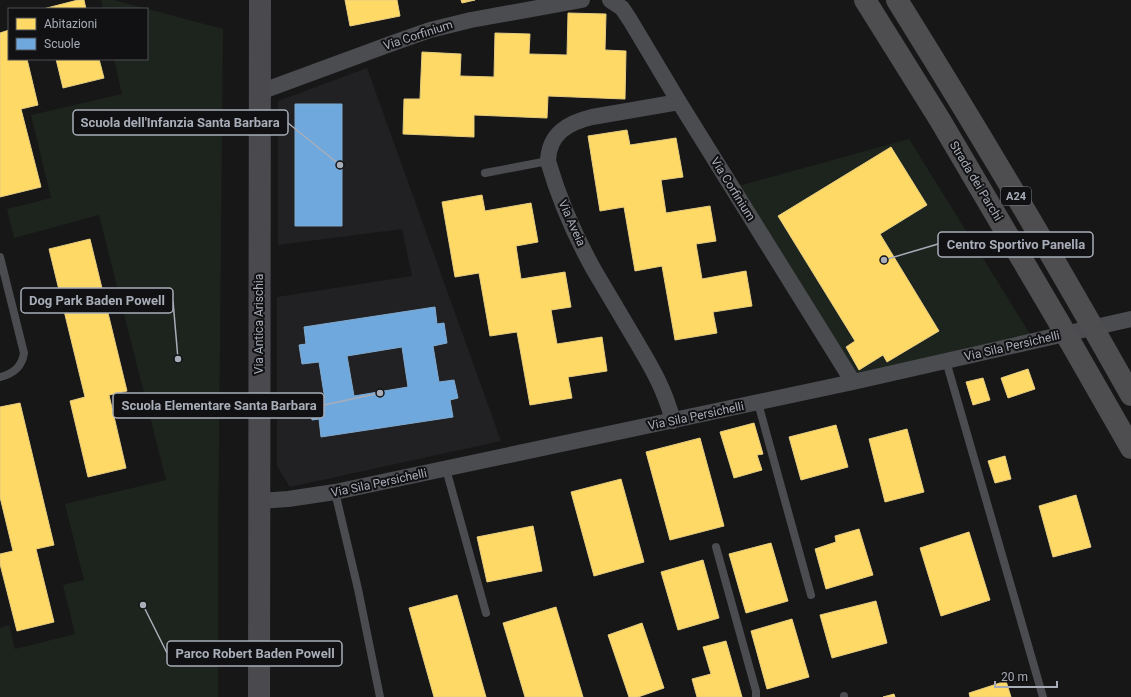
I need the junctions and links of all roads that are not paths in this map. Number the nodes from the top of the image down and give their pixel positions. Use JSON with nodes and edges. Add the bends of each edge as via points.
{"nodes":[{"id":1,"x":260,"y":0,"type":"edge"},
{"id":2,"x":582,"y":0,"type":"edge"},
{"id":3,"x":610,"y":0,"type":"edge"},
{"id":4,"x":865,"y":0,"type":"edge"},
{"id":5,"x":897,"y":0,"type":"edge"},
{"id":6,"x":260,"y":92,"type":"junction"},
{"id":7,"x":679,"y":102,"type":"junction"},
{"id":8,"x":548,"y":161,"type":"junction"},
{"id":9,"x":484,"y":173,"type":"dead end"},
{"id":10,"x":0,"y":257,"type":"edge"},
{"id":11,"x":1131,"y":319,"type":"edge"},
{"id":12,"x":946,"y":361,"type":"junction"},
{"id":13,"x":0,"y":377,"type":"edge"},
{"id":14,"x":853,"y":382,"type":"junction"},
{"id":15,"x":1131,"y":395,"type":"edge"},
{"id":16,"x":758,"y":403,"type":"junction"},
{"id":17,"x":673,"y":421,"type":"junction"},
{"id":18,"x":1131,"y":448,"type":"edge"},
{"id":19,"x":446,"y":469,"type":"junction"},
{"id":20,"x":335,"y":492,"type":"junction"},
{"id":21,"x":258,"y":501,"type":"junction"},
{"id":22,"x":716,"y":547,"type":"dead end"},
{"id":23,"x":811,"y":595,"type":"dead end"},
{"id":24,"x":486,"y":613,"type":"dead end"},
{"id":25,"x":259,"y":697,"type":"edge"},
{"id":26,"x":380,"y":697,"type":"edge"},
{"id":27,"x":756,"y":697,"type":"edge"},
{"id":28,"x":1043,"y":697,"type":"edge"}],
"edges":[{"from":1,"to":6,"type":"main road","name":"Via Antica Arischia"},
{"from":2,"to":6,"type":"street","name":"Via Corfinium","via":[[430,30]]},
{"from":3,"to":7,"type":"street","name":"Via Corfinium","via":[[622,8]]},
{"from":4,"to":18,"type":"highway","name":"Strada dei Parchi","number":"A24","bridge":true,"via":[[948,134]]},
{"from":5,"to":15,"type":"highway","number":"A24","bridge":true,"via":[[966,111]]},
{"from":6,"to":21,"type":"main road","name":"Via Antica Arischia"},
{"from":7,"to":8,"type":"street","via":[[580,120],[565,128],[554,139],[550,146]]},
{"from":7,"to":14,"type":"street","name":"Via Corfinium"},
{"from":8,"to":9,"type":"lane"},
{"from":8,"to":17,"type":"street","name":"Via Aveia","via":[[578,238],[658,379]]},
{"from":10,"to":13,"type":"lane","via":[[24,353],[18,368]]},
{"from":11,"to":12,"type":"street","name":"Via Sila Persichelli"},
{"from":12,"to":14,"type":"street","name":"Via Sila Persichelli"},
{"from":12,"to":28,"type":"lane"},
{"from":14,"to":16,"type":"street","name":"Via Sila Persichelli"},
{"from":16,"to":17,"type":"street","name":"Via Sila Persichelli"},
{"from":16,"to":23,"type":"lane"},
{"from":17,"to":19,"type":"street","name":"Via Sila Persichelli"},
{"from":19,"to":20,"type":"street","name":"Via Sila Persichelli"},
{"from":19,"to":24,"type":"lane"},
{"from":20,"to":21,"type":"street","name":"Via Sila Persichelli"},
{"from":20,"to":26,"type":"lane"},
{"from":21,"to":25,"type":"main road","name":"Via Antica Arischia"},
{"from":22,"to":27,"type":"lane"}]}
